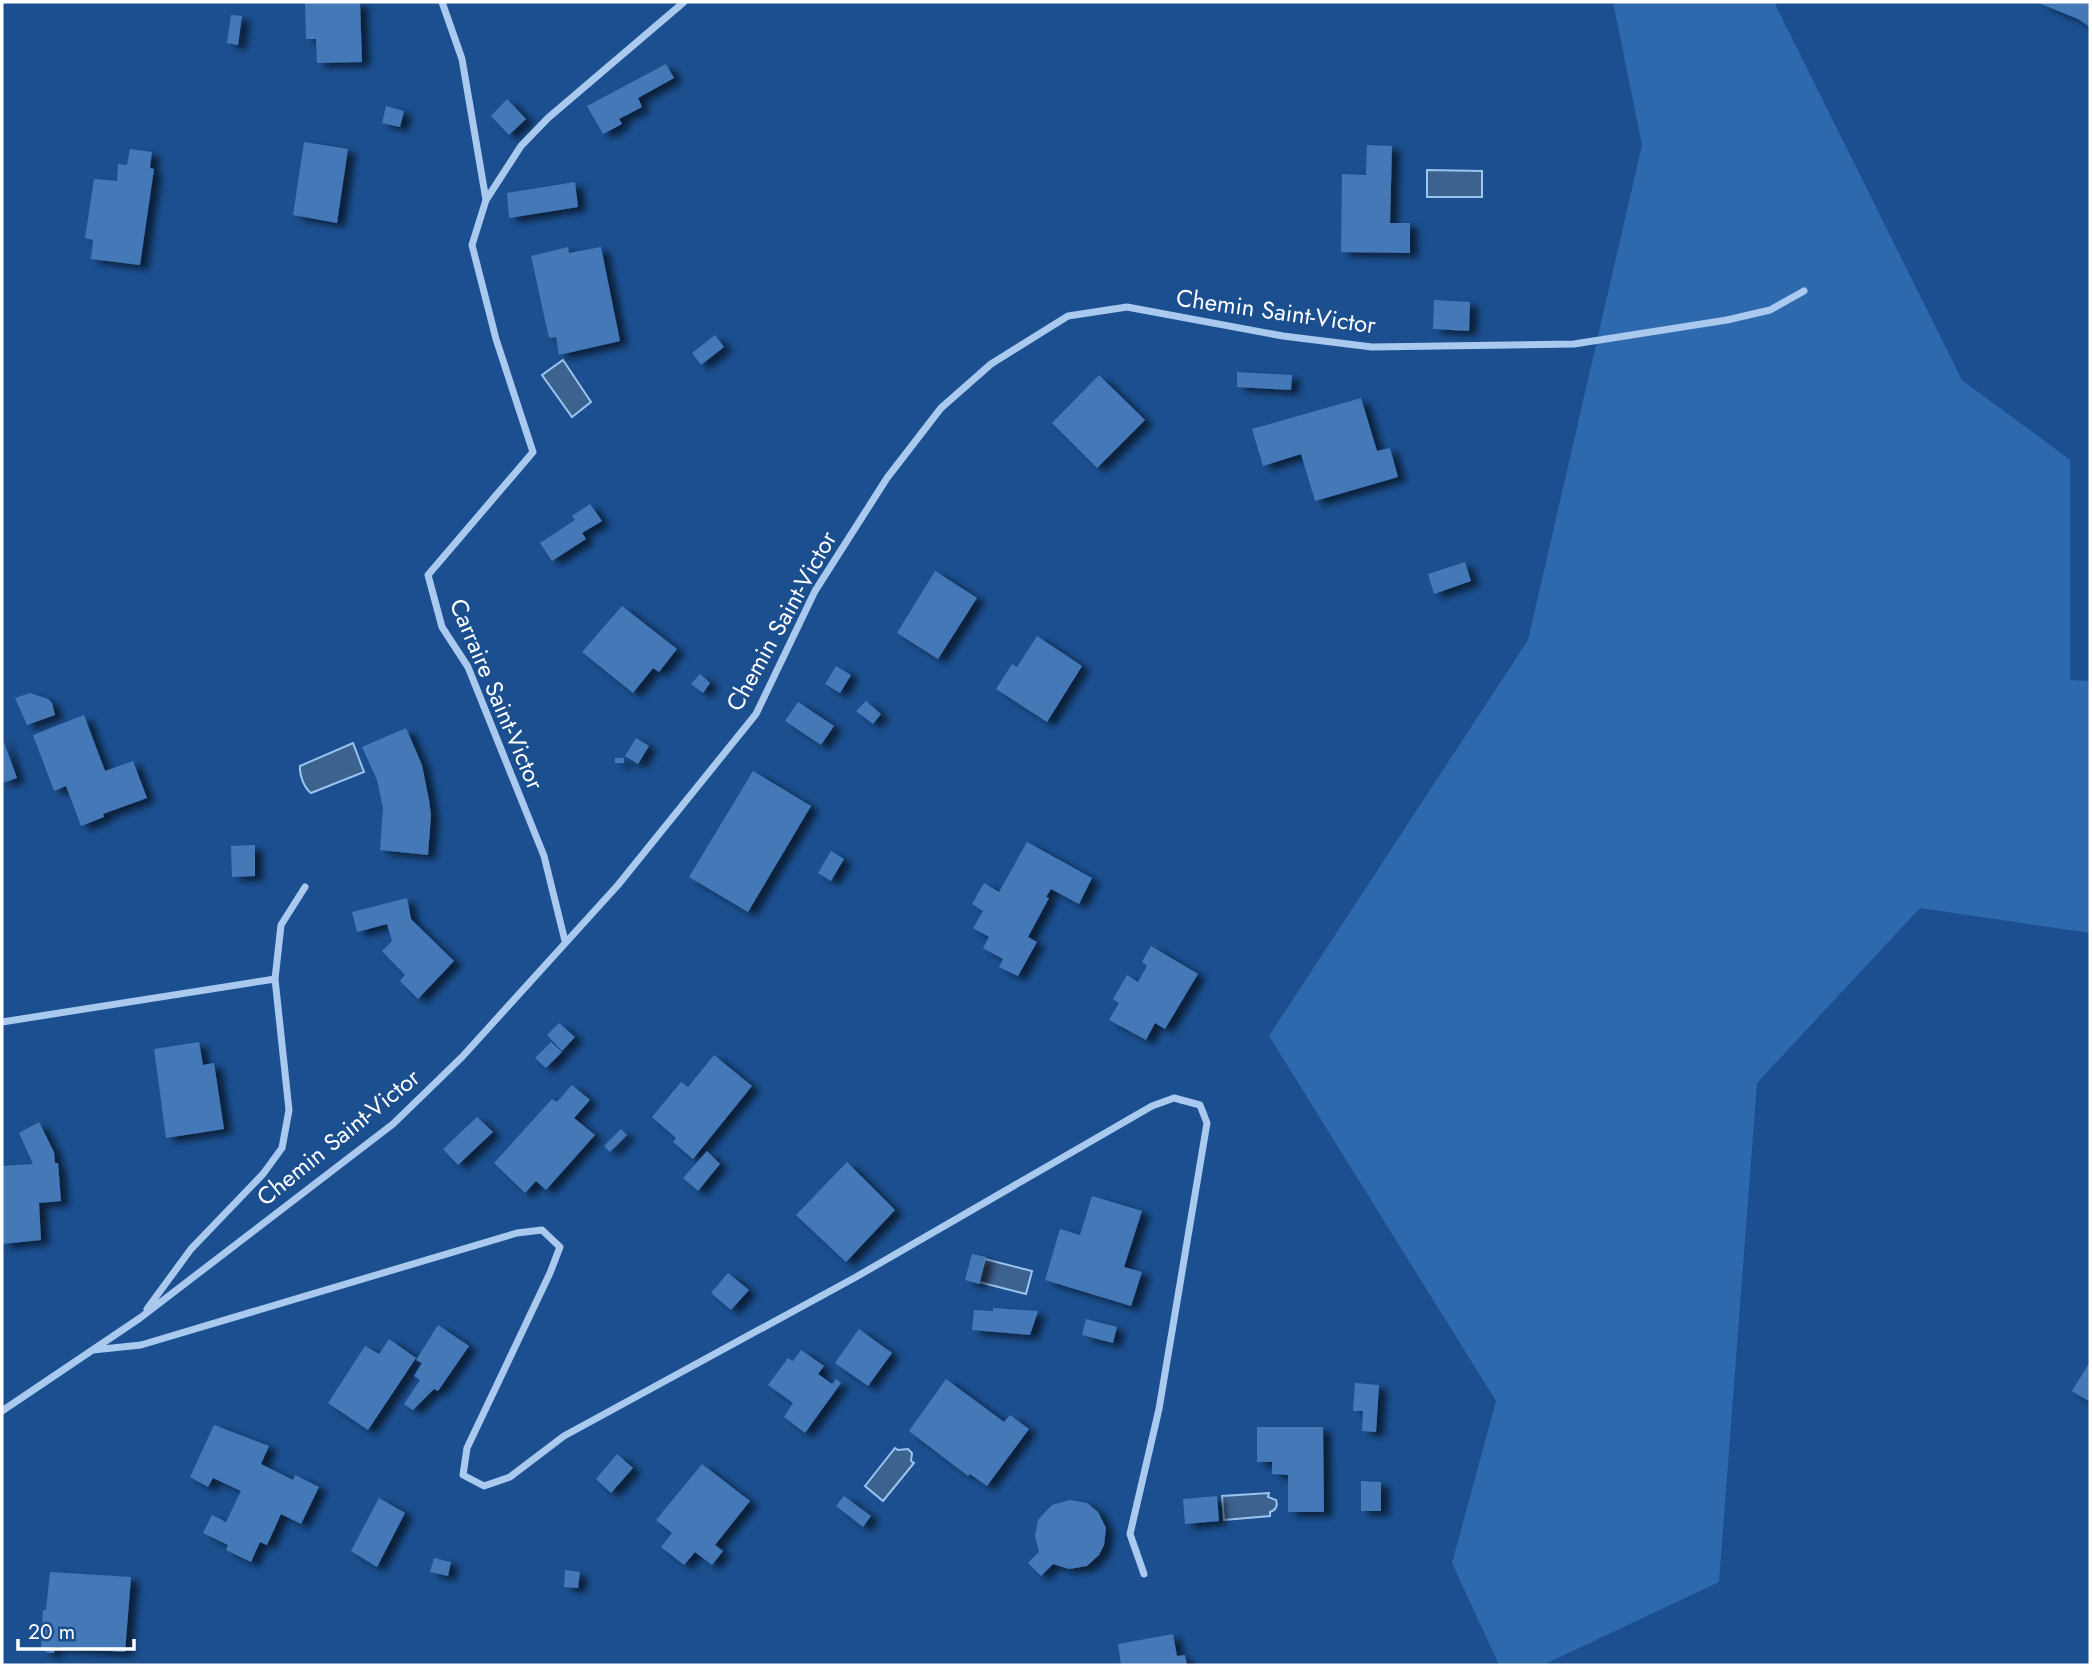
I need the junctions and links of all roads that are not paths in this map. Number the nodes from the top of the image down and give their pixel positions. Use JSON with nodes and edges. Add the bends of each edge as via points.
{"nodes":[{"id":1,"x":442,"y":2,"type":"edge"},
{"id":2,"x":684,"y":2,"type":"edge"},
{"id":3,"x":486,"y":200,"type":"junction"},
{"id":4,"x":1804,"y":291,"type":"dead end"},
{"id":5,"x":305,"y":887,"type":"dead end"},
{"id":6,"x":565,"y":942,"type":"junction"},
{"id":7,"x":275,"y":979,"type":"junction"},
{"id":8,"x":2,"y":1021,"type":"edge"},
{"id":9,"x":140,"y":1318,"type":"junction"},
{"id":10,"x":89,"y":1351,"type":"junction"},
{"id":11,"x":2,"y":1411,"type":"edge"},
{"id":12,"x":1144,"y":1574,"type":"dead end"}],
"edges":[{"from":1,"to":3,"type":"street","via":[[461,59]]},
{"from":2,"to":3,"type":"street","name":"Carraire Saint-Victor","via":[[548,118],[522,146]]},
{"from":3,"to":6,"type":"street","name":"Carraire Saint-Victor","via":[[472,245],[533,453],[428,575],[442,627],[468,667],[544,856]]},
{"from":4,"to":6,"type":"street","name":"Chemin Saint-Victor","via":[[1770,310],[1727,320],[1574,344],[1371,347],[1128,307],[1068,316],[991,364],[941,408],[887,478],[815,590],[756,714],[618,885]]},
{"from":5,"to":7,"type":"street","via":[[281,925]]},
{"from":6,"to":9,"type":"street","name":"Chemin Saint-Victor","via":[[462,1057],[393,1124]]},
{"from":7,"to":8,"type":"street"},
{"from":7,"to":9,"type":"street","via":[[289,1110],[282,1148],[191,1249]]},
{"from":9,"to":10,"type":"street","name":"Chemin Saint-Victor"},
{"from":10,"to":11,"type":"street","name":"Chemin Saint-Victor"},
{"from":10,"to":12,"type":"street","via":[[141,1345],[517,1233],[542,1230],[560,1247],[467,1448],[463,1475],[484,1486],[510,1477],[564,1436],[856,1277],[1152,1106],[1174,1098],[1200,1105],[1208,1123],[1159,1409],[1130,1534]]}]}
